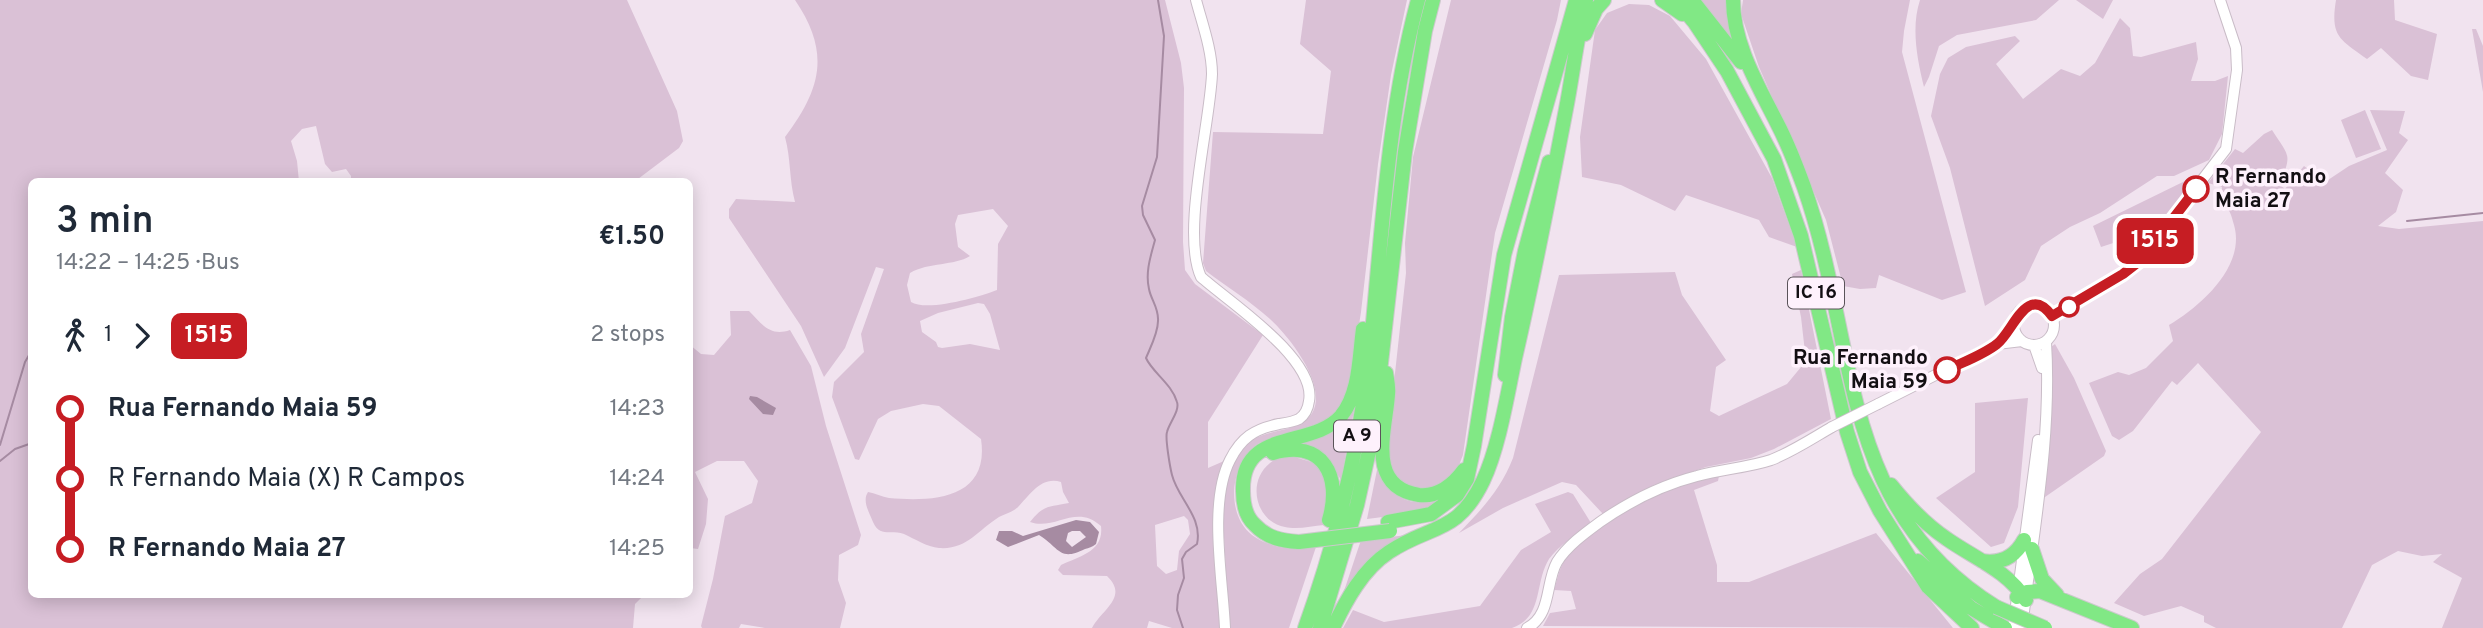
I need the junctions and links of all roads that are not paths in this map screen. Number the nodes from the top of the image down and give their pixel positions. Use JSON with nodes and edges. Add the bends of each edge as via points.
{"nodes":[{"id":1,"x":1196,"y":0,"type":"edge"},
{"id":2,"x":1418,"y":0,"type":"edge"},
{"id":3,"x":1433,"y":0,"type":"edge"},
{"id":4,"x":1567,"y":0,"type":"edge"},
{"id":5,"x":1576,"y":0,"type":"edge"},
{"id":6,"x":1586,"y":0,"type":"edge"},
{"id":7,"x":1604,"y":0,"type":"edge"},
{"id":8,"x":1662,"y":0,"type":"edge"},
{"id":9,"x":1676,"y":0,"type":"edge"},
{"id":10,"x":1692,"y":0,"type":"edge"},
{"id":11,"x":1733,"y":0,"type":"edge"},
{"id":12,"x":2220,"y":0,"type":"edge"},
{"id":13,"x":1695,"y":23,"type":"junction"},
{"id":14,"x":1564,"y":38,"type":"junction"},
{"id":15,"x":1575,"y":62,"type":"junction"},
{"id":16,"x":1758,"y":86,"type":"junction"},
{"id":17,"x":1376,"y":284,"type":"junction"},
{"id":18,"x":2052,"y":316,"type":"junction"},
{"id":19,"x":2014,"y":325,"type":"junction"},
{"id":20,"x":2022,"y":341,"type":"junction"},
{"id":21,"x":1997,"y":344,"type":"junction"},
{"id":22,"x":2040,"y":344,"type":"junction"},
{"id":23,"x":1383,"y":355,"type":"junction"},
{"id":24,"x":1474,"y":446,"type":"junction"},
{"id":25,"x":1875,"y":465,"type":"junction"},
{"id":26,"x":1474,"y":496,"type":"junction"},
{"id":27,"x":1389,"y":527,"type":"junction"},
{"id":28,"x":1300,"y":538,"type":"junction"},
{"id":29,"x":2028,"y":544,"type":"junction"},
{"id":30,"x":1906,"y":550,"type":"junction"},
{"id":31,"x":1979,"y":560,"type":"junction"},
{"id":32,"x":1320,"y":585,"type":"junction"},
{"id":33,"x":2022,"y":594,"type":"junction"},
{"id":34,"x":1943,"y":603,"type":"junction"},
{"id":35,"x":2069,"y":603,"type":"junction"},
{"id":36,"x":2000,"y":625,"type":"edge"},
{"id":37,"x":1225,"y":628,"type":"edge"},
{"id":38,"x":1305,"y":628,"type":"edge"},
{"id":39,"x":1320,"y":628,"type":"edge"},
{"id":40,"x":1333,"y":628,"type":"edge"},
{"id":41,"x":1527,"y":628,"type":"edge"},
{"id":42,"x":1962,"y":628,"type":"edge"},
{"id":43,"x":1972,"y":628,"type":"edge"},
{"id":44,"x":2013,"y":628,"type":"edge"},
{"id":45,"x":2022,"y":628,"type":"edge"},
{"id":46,"x":2045,"y":628,"type":"edge"},
{"id":47,"x":2132,"y":628,"type":"edge"}],
"edges":[{"from":1,"to":37,"type":"street","via":[[1212,73],[1196,209],[1197,267],[1201,277],[1290,354],[1310,395],[1305,414],[1297,421],[1250,433],[1229,462],[1219,498]]},
{"from":2,"to":17,"type":"highway","number":"A 9","via":[[1390,150]]},
{"from":3,"to":23,"type":"highway","number":"A 9","via":[[1405,152]]},
{"from":4,"to":14,"type":"highway"},
{"from":5,"to":14,"type":"highway"},
{"from":6,"to":15,"type":"highway"},
{"from":7,"to":15,"type":"highway","via":[[1595,9]]},
{"from":8,"to":13,"type":"highway"},
{"from":9,"to":13,"type":"highway"},
{"from":10,"to":16,"type":"highway"},
{"from":11,"to":16,"type":"highway","via":[[1735,28]]},
{"from":12,"to":18,"type":"street","via":[[2236,48],[2237,70],[2226,149],[2141,260]]},
{"from":13,"to":30,"type":"highway","number":"IC 16","via":[[1727,71],[1774,159],[1801,236],[1860,472]]},
{"from":14,"to":24,"type":"highway","via":[[1504,255]]},
{"from":15,"to":26,"type":"highway","via":[[1503,411]]},
{"from":16,"to":25,"type":"highway","number":"IC 16","via":[[1791,152],[1810,206]]},
{"from":17,"to":28,"type":"highway","via":[[1363,325],[1355,386],[1341,416],[1328,428],[1273,444],[1251,461],[1246,472],[1244,500],[1254,524],[1284,541]]},
{"from":17,"to":32,"type":"highway","number":"A 9","via":[[1358,431],[1344,503]]},
{"from":18,"to":19,"type":"street","via":[[2043,307],[2030,306],[2019,313]]},
{"from":18,"to":22,"type":"street","via":[[2053,333]]},
{"from":19,"to":20,"type":"street"},
{"from":19,"to":21,"type":"street"},
{"from":20,"to":21,"type":"street"},
{"from":20,"to":22,"type":"street"},
{"from":21,"to":41,"type":"street","bridge":true,"via":[[1774,458],[1667,485],[1626,505],[1578,539],[1557,562],[1545,606]]},
{"from":22,"to":29,"type":"street","via":[[2048,397],[2042,470]]},
{"from":23,"to":24,"type":"highway","via":[[1388,392],[1382,462],[1394,483],[1418,495],[1446,489],[1466,468]]},
{"from":23,"to":39,"type":"highway","number":"A 9","via":[[1357,505]]},
{"from":24,"to":27,"type":"highway","via":[[1467,479],[1457,495],[1431,514]]},
{"from":25,"to":31,"type":"highway","via":[[1921,518]]},
{"from":25,"to":46,"type":"highway","number":"IC 16","bridge":true,"via":[[1920,542],[1952,574],[1996,607]]},
{"from":26,"to":27,"type":"highway","via":[[1433,522]]},
{"from":26,"to":40,"type":"highway","via":[[1452,522],[1404,543],[1372,566]]},
{"from":27,"to":28,"type":"highway"},
{"from":28,"to":32,"type":"highway","via":[[1272,528],[1252,504],[1251,486],[1271,453],[1304,450],[1329,470],[1334,502],[1322,546]]},
{"from":29,"to":31,"type":"highway","via":[[2008,558]]},
{"from":29,"to":33,"type":"street"},
{"from":29,"to":35,"type":"highway","via":[[2042,579]]},
{"from":30,"to":34,"type":"highway"},
{"from":30,"to":36,"type":"highway","number":"IC 16","via":[[1971,608]]},
{"from":31,"to":33,"type":"highway"},
{"from":32,"to":38,"type":"highway","number":"A 9"},
{"from":33,"to":35,"type":"highway","via":[[2040,592]]},
{"from":33,"to":44,"type":"street"},
{"from":33,"to":45,"type":"street"},
{"from":34,"to":42,"type":"highway"},
{"from":34,"to":43,"type":"highway"},
{"from":35,"to":47,"type":"highway"}]}
